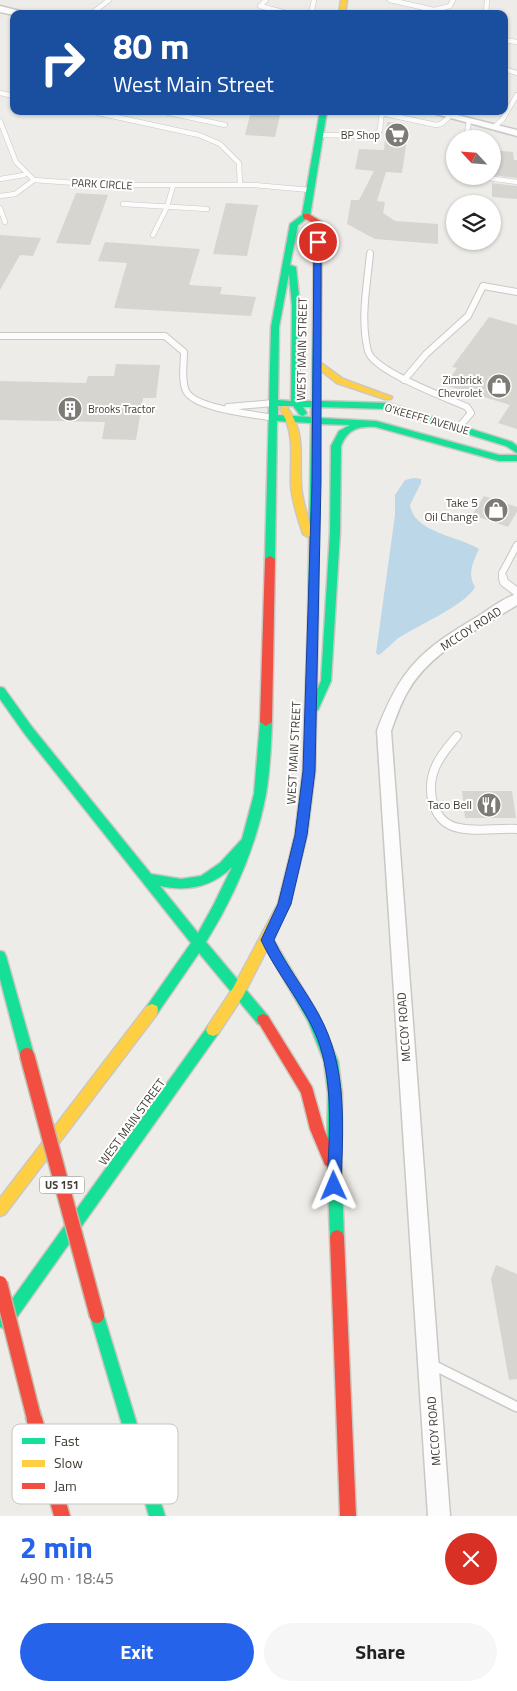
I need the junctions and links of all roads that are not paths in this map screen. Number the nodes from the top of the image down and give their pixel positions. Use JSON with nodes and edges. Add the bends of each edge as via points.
{"nodes":[{"id":1,"x":109,"y":0,"type":"edge"},
{"id":2,"x":266,"y":0,"type":"edge"},
{"id":3,"x":390,"y":0,"type":"edge"},
{"id":4,"x":453,"y":0,"type":"edge"},
{"id":5,"x":96,"y":10,"type":"edge"},
{"id":6,"x":275,"y":10,"type":"edge"},
{"id":7,"x":517,"y":95,"type":"edge"},
{"id":8,"x":508,"y":110,"type":"edge"},
{"id":9,"x":109,"y":115,"type":"edge"},
{"id":10,"x":175,"y":115,"type":"edge"},
{"id":11,"x":185,"y":115,"type":"edge"},
{"id":12,"x":323,"y":115,"type":"edge"},
{"id":13,"x":381,"y":115,"type":"edge"},
{"id":14,"x":395,"y":115,"type":"edge"},
{"id":15,"x":446,"y":115,"type":"edge"},
{"id":16,"x":505,"y":115,"type":"edge"},
{"id":17,"x":450,"y":116,"type":"junction"},
{"id":18,"x":469,"y":121,"type":"junction"},
{"id":19,"x":0,"y":125,"type":"edge"},
{"id":20,"x":225,"y":125,"type":"dead end"},
{"id":21,"x":163,"y":126,"type":"junction"},
{"id":22,"x":494,"y":127,"type":"junction"},
{"id":23,"x":468,"y":130,"type":"edge"},
{"id":24,"x":517,"y":133,"type":"edge"},
{"id":25,"x":319,"y":135,"type":"junction"},
{"id":26,"x":24,"y":175,"type":"junction"},
{"id":27,"x":0,"y":179,"type":"edge"},
{"id":28,"x":34,"y":180,"type":"junction"},
{"id":29,"x":501,"y":180,"type":"edge"},
{"id":30,"x":517,"y":182,"type":"edge"},
{"id":31,"x":240,"y":185,"type":"junction"},
{"id":32,"x":172,"y":186,"type":"junction"},
{"id":33,"x":310,"y":190,"type":"junction"},
{"id":34,"x":0,"y":196,"type":"edge"},
{"id":35,"x":122,"y":204,"type":"dead end"},
{"id":36,"x":167,"y":206,"type":"junction"},
{"id":37,"x":0,"y":208,"type":"edge"},
{"id":38,"x":207,"y":209,"type":"dead end"},
{"id":39,"x":306,"y":216,"type":"junction"},
{"id":40,"x":5,"y":222,"type":"dead end"},
{"id":41,"x":153,"y":235,"type":"dead end"},
{"id":42,"x":370,"y":252,"type":"dead end"},
{"id":43,"x":290,"y":254,"type":"junction"},
{"id":44,"x":517,"y":292,"type":"edge"},
{"id":45,"x":0,"y":336,"type":"edge"},
{"id":46,"x":317,"y":363,"type":"junction"},
{"id":47,"x":404,"y":380,"type":"junction"},
{"id":48,"x":273,"y":403,"type":"junction"},
{"id":49,"x":295,"y":403,"type":"junction"},
{"id":50,"x":316,"y":403,"type":"junction"},
{"id":51,"x":224,"y":408,"type":"junction"},
{"id":52,"x":273,"y":418,"type":"junction"},
{"id":53,"x":292,"y":418,"type":"junction"},
{"id":54,"x":316,"y":419,"type":"junction"},
{"id":55,"x":363,"y":422,"type":"junction"},
{"id":56,"x":376,"y":424,"type":"junction"},
{"id":57,"x":459,"y":427,"type":"junction"},
{"id":58,"x":517,"y":450,"type":"edge"},
{"id":59,"x":517,"y":458,"type":"edge"},
{"id":60,"x":517,"y":545,"type":"edge"},
{"id":61,"x":314,"y":549,"type":"junction"},
{"id":62,"x":517,"y":592,"type":"edge"},
{"id":63,"x":517,"y":599,"type":"edge"},
{"id":64,"x":0,"y":691,"type":"edge"},
{"id":65,"x":310,"y":714,"type":"junction"},
{"id":66,"x":457,"y":736,"type":"dead end"},
{"id":67,"x":517,"y":829,"type":"edge"},
{"id":68,"x":247,"y":842,"type":"junction"},
{"id":69,"x":149,"y":879,"type":"junction"},
{"id":70,"x":267,"y":940,"type":"junction"},
{"id":71,"x":198,"y":942,"type":"junction"},
{"id":72,"x":0,"y":956,"type":"edge"},
{"id":73,"x":238,"y":992,"type":"junction"},
{"id":74,"x":334,"y":1168,"type":"junction"},
{"id":75,"x":0,"y":1209,"type":"edge"},
{"id":76,"x":0,"y":1283,"type":"edge"},
{"id":77,"x":0,"y":1328,"type":"edge"},
{"id":78,"x":429,"y":1363,"type":"junction"},
{"id":79,"x":517,"y":1407,"type":"edge"},
{"id":80,"x":36,"y":1424,"type":"edge"},
{"id":81,"x":129,"y":1424,"type":"edge"},
{"id":82,"x":153,"y":1504,"type":"edge"},
{"id":83,"x":157,"y":1516,"type":"edge"},
{"id":84,"x":348,"y":1516,"type":"edge"},
{"id":85,"x":439,"y":1516,"type":"edge"}],
"edges":[{"from":1,"to":5,"type":"lane"},
{"from":2,"to":6,"type":"lane","via":[[260,6]]},
{"from":3,"to":4,"type":"lane","via":[[441,10],[450,6]]},
{"from":7,"to":8,"type":"lane"},
{"from":9,"to":21,"type":"lane"},
{"from":10,"to":21,"type":"lane"},
{"from":11,"to":20,"type":"lane"},
{"from":12,"to":25,"type":"main road","name":"WEST MAIN STREET"},
{"from":13,"to":25,"type":"lane","via":[[377,135]]},
{"from":14,"to":17,"type":"lane","via":[[436,124],[442,124]]},
{"from":15,"to":17,"type":"street"},
{"from":16,"to":22,"type":"lane"},
{"from":17,"to":18,"type":"street"},
{"from":18,"to":22,"type":"street"},
{"from":18,"to":23,"type":"lane"},
{"from":19,"to":26,"type":"lane","via":[[7,146]]},
{"from":21,"to":31,"type":"lane","via":[[220,144],[239,163]]},
{"from":22,"to":24,"type":"street"},
{"from":25,"to":33,"type":"main road","name":"WEST MAIN STREET"},
{"from":26,"to":27,"type":"lane"},
{"from":26,"to":28,"type":"lane","name":"PARK CIRCLE"},
{"from":28,"to":32,"type":"lane","name":"PARK CIRCLE"},
{"from":28,"to":34,"type":"lane","via":[[15,194]]},
{"from":29,"to":30,"type":"lane"},
{"from":31,"to":32,"type":"lane","name":"PARK CIRCLE"},
{"from":31,"to":33,"type":"lane","name":"PARK CIRCLE"},
{"from":32,"to":36,"type":"lane"},
{"from":33,"to":39,"type":"main road","name":"WEST MAIN STREET"},
{"from":35,"to":36,"type":"lane"},
{"from":36,"to":38,"type":"lane"},
{"from":36,"to":41,"type":"lane"},
{"from":37,"to":40,"type":"lane"},
{"from":39,"to":43,"type":"main road","name":"WEST MAIN STREET","via":[[294,224]]},
{"from":39,"to":46,"type":"main road","name":"WEST MAIN STREET","via":[[318,222]]},
{"from":42,"to":47,"type":"lane","via":[[365,312],[368,352],[374,360]]},
{"from":43,"to":48,"type":"main road","name":"WEST MAIN STREET","via":[[275,327]]},
{"from":43,"to":49,"type":"main road","via":[[296,306]]},
{"from":44,"to":47,"type":"lane","via":[[483,286],[468,316],[426,354]]},
{"from":45,"to":51,"type":"lane","via":[[165,336],[184,352],[186,393],[197,402]]},
{"from":46,"to":50,"type":"main road","name":"WEST MAIN STREET"},
{"from":46,"to":57,"type":"main road","via":[[324,373],[340,381],[442,414]]},
{"from":47,"to":57,"type":"lane","via":[[467,407],[471,413]]},
{"from":48,"to":49,"type":"main road","name":"O'KEEFFE AVENUE"},
{"from":48,"to":51,"type":"lane"},
{"from":48,"to":52,"type":"main road","name":"WEST MAIN STREET"},
{"from":48,"to":53,"type":"main road"},
{"from":49,"to":50,"type":"main road","name":"O'KEEFFE AVENUE"},
{"from":49,"to":54,"type":"main road","via":[[304,414]]},
{"from":50,"to":54,"type":"main road","name":"WEST MAIN STREET"},
{"from":50,"to":57,"type":"main road","name":"O'KEEFFE AVENUE","via":[[388,406]]},
{"from":51,"to":52,"type":"lane"},
{"from":52,"to":53,"type":"main road","name":"O'KEEFFE AVENUE"},
{"from":52,"to":68,"type":"main road","name":"WEST MAIN STREET","via":[[265,757],[260,795]]},
{"from":53,"to":54,"type":"main road","name":"O'KEEFFE AVENUE"},
{"from":53,"to":61,"type":"main road","via":[[298,439],[296,484]]},
{"from":54,"to":55,"type":"main road","name":"O'KEEFFE AVENUE"},
{"from":54,"to":61,"type":"main road","name":"WEST MAIN STREET"},
{"from":55,"to":56,"type":"main road","name":"O'KEEFFE AVENUE"},
{"from":55,"to":65,"type":"main road","via":[[342,432],[336,446],[335,532],[326,681]]},
{"from":56,"to":57,"type":"main road","via":[[406,422],[448,432]]},
{"from":56,"to":59,"type":"main road","name":"O'KEEFFE AVENUE","via":[[499,458]]},
{"from":57,"to":58,"type":"main road","name":"O'KEEFFE AVENUE","via":[[509,444]]},
{"from":60,"to":62,"type":"lane","via":[[502,573],[504,582]]},
{"from":61,"to":65,"type":"main road","name":"WEST MAIN STREET"},
{"from":63,"to":78,"type":"street","name":"MCCOY ROAD","via":[[421,664],[404,684],[384,731]]},
{"from":64,"to":69,"type":"main road"},
{"from":65,"to":70,"type":"main road","name":"WEST MAIN STREET","via":[[309,771],[301,835],[284,904]]},
{"from":66,"to":67,"type":"lane","via":[[437,761],[431,781],[433,807],[440,820],[456,828]]},
{"from":68,"to":69,"type":"main road","via":[[227,865],[196,884],[172,884]]},
{"from":68,"to":71,"type":"main road","name":"WEST MAIN STREET","via":[[222,903]]},
{"from":69,"to":71,"type":"main road"},
{"from":70,"to":73,"type":"main road","name":"WEST MAIN STREET"},
{"from":70,"to":74,"type":"main road","via":[[314,1019],[326,1046],[336,1106]]},
{"from":71,"to":73,"type":"main road"},
{"from":71,"to":75,"type":"main road","name":"WEST MAIN STREET","via":[[166,991]]},
{"from":72,"to":81,"type":"main road","number":"US 151","bridge":true},
{"from":73,"to":74,"type":"main road","via":[[261,1016],[307,1092],[317,1129]]},
{"from":73,"to":77,"type":"main road","name":"WEST MAIN STREET","via":[[187,1069]]},
{"from":74,"to":84,"type":"main road"},
{"from":76,"to":80,"type":"main road","bridge":true},
{"from":78,"to":79,"type":"lane"},
{"from":78,"to":85,"type":"street","name":"MCCOY ROAD"},
{"from":82,"to":83,"type":"main road","number":"US 151","bridge":true}]}
